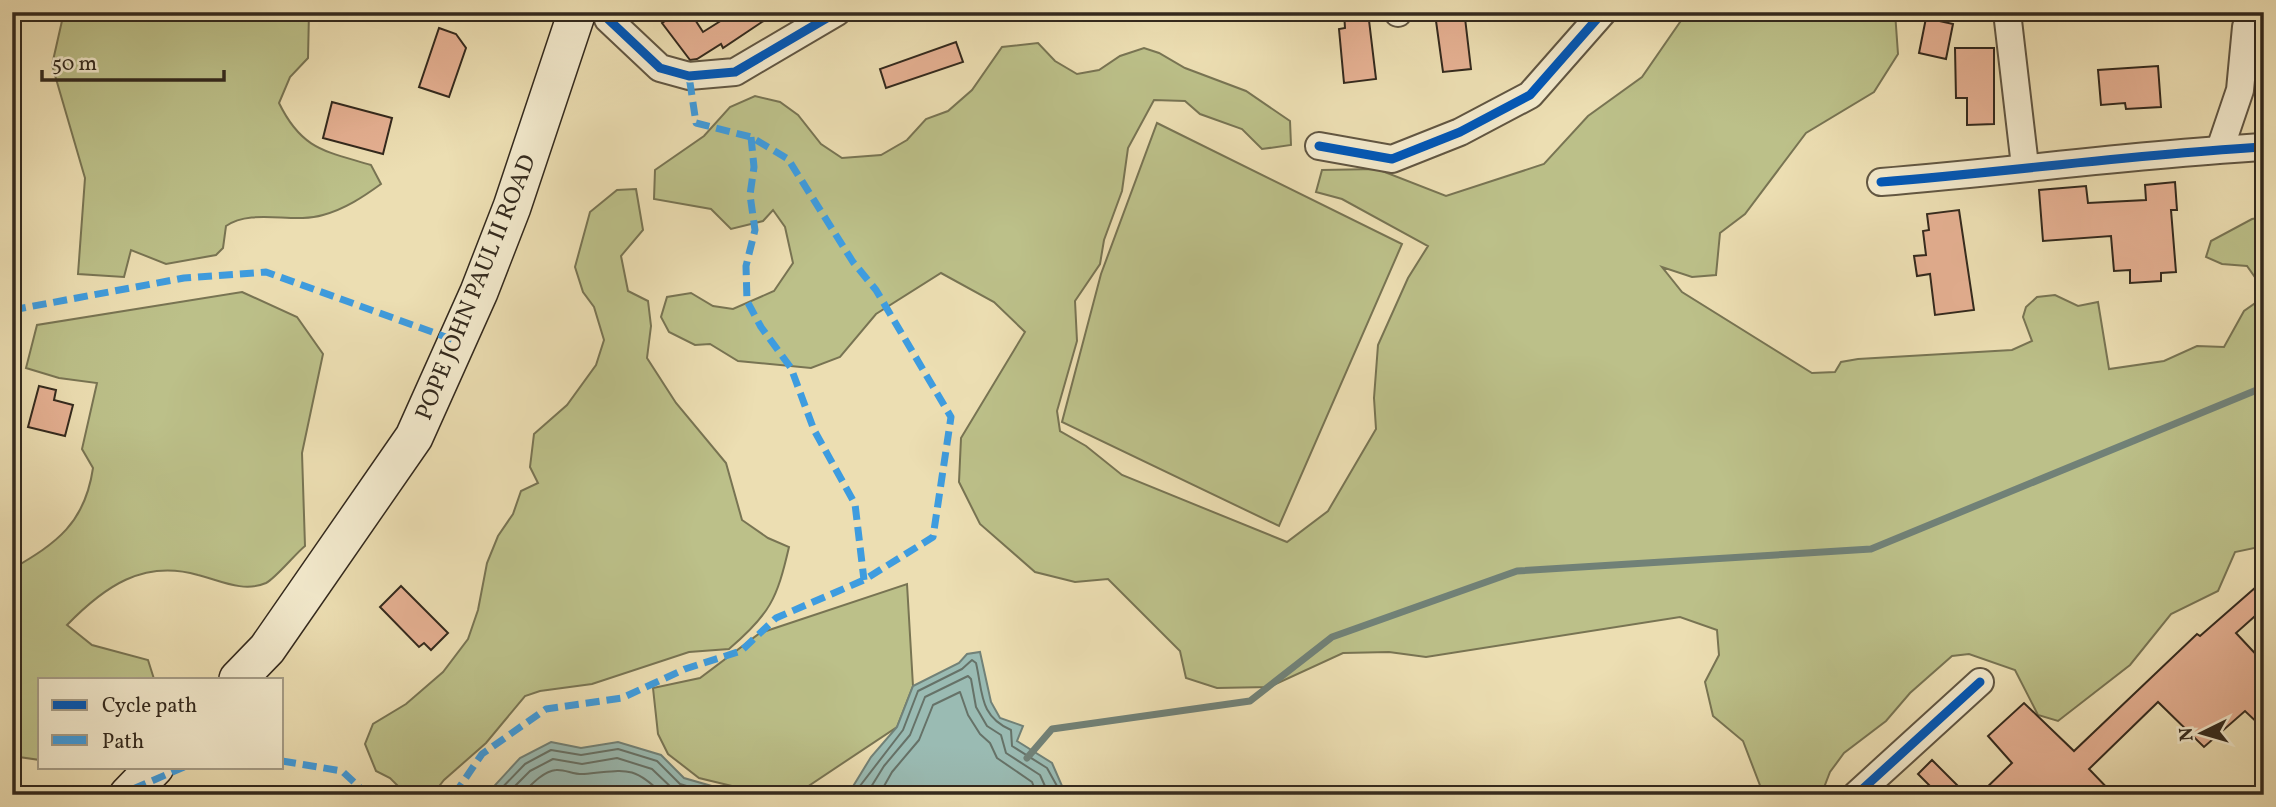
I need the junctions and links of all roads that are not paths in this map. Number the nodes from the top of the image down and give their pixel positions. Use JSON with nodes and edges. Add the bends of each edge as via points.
{"nodes":[{"id":1,"x":837,"y":12,"type":"edge"},
{"id":2,"x":1603,"y":12,"type":"edge"},
{"id":3,"x":2007,"y":12,"type":"edge"},
{"id":4,"x":594,"y":14,"type":"edge"},
{"id":5,"x":2246,"y":23,"type":"edge"},
{"id":6,"x":1319,"y":146,"type":"dead end"},
{"id":7,"x":2264,"y":147,"type":"edge"},
{"id":8,"x":2220,"y":149,"type":"junction"},
{"id":9,"x":2025,"y":166,"type":"junction"},
{"id":10,"x":1881,"y":182,"type":"dead end"},
{"id":11,"x":239,"y":678,"type":"edge"},
{"id":12,"x":1980,"y":681,"type":"dead end"},
{"id":13,"x":154,"y":768,"type":"edge"},
{"id":14,"x":128,"y":795,"type":"edge"},
{"id":15,"x":1856,"y":795,"type":"edge"}],
"edges":[{"from":1,"to":4,"type":"street","via":[[735,72],[689,76],[660,68]]},
{"from":2,"to":6,"type":"street","via":[[1530,94],[1460,132],[1392,159]]},
{"from":3,"to":9,"type":"street"},
{"from":4,"to":11,"type":"main road","name":"POPE JOHN PAUL II ROAD","via":[[414,437],[267,649]]},
{"from":5,"to":8,"type":"street","via":[[2240,90]]},
{"from":7,"to":8,"type":"street"},
{"from":8,"to":9,"type":"street"},
{"from":9,"to":10,"type":"street"},
{"from":12,"to":15,"type":"street"},
{"from":13,"to":14,"type":"main road"}]}
